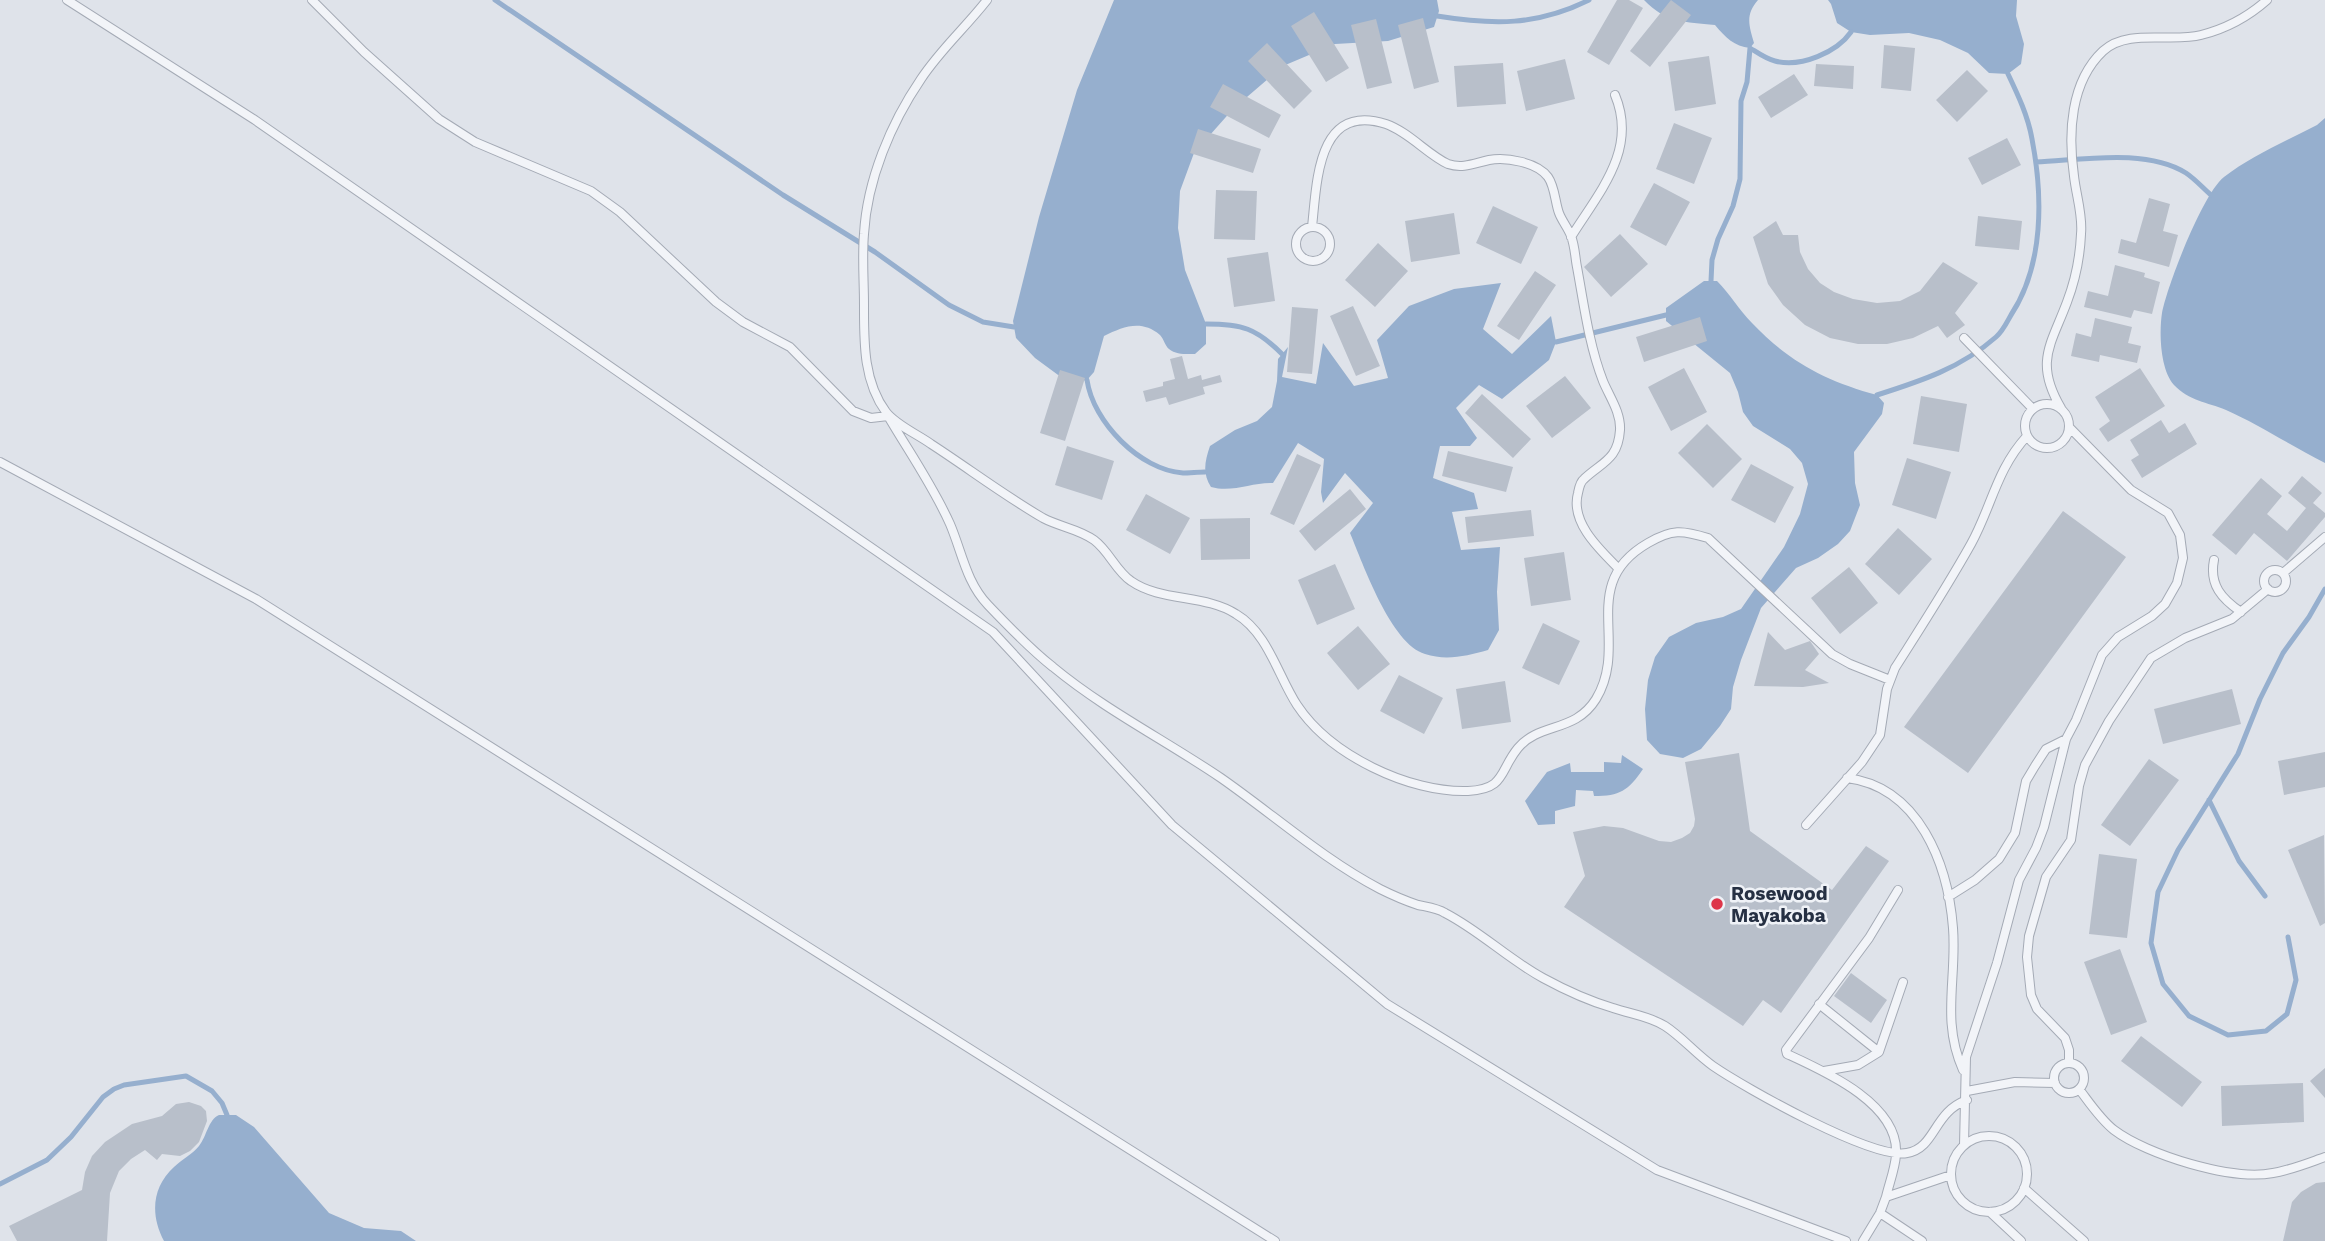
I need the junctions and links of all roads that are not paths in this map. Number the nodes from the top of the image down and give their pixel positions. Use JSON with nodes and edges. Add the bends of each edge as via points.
{"nodes":[{"id":1,"x":67,"y":0,"type":"edge"},
{"id":2,"x":312,"y":0,"type":"edge"},
{"id":3,"x":987,"y":0,"type":"edge"},
{"id":4,"x":2267,"y":0,"type":"edge"},
{"id":5,"x":1615,"y":95,"type":"dead end"},
{"id":6,"x":1311,"y":227,"type":"junction"},
{"id":7,"x":1571,"y":237,"type":"junction"},
{"id":8,"x":1966,"y":340,"type":"dead end"},
{"id":9,"x":2032,"y":408,"type":"junction"},
{"id":10,"x":2061,"y":408,"type":"junction"},
{"id":11,"x":888,"y":415,"type":"junction"},
{"id":12,"x":2070,"y":428,"type":"junction"},
{"id":13,"x":2027,"y":436,"type":"junction"},
{"id":14,"x":0,"y":463,"type":"edge"},
{"id":15,"x":2325,"y":537,"type":"edge"},
{"id":16,"x":2214,"y":560,"type":"dead end"},
{"id":17,"x":1618,"y":568,"type":"junction"},
{"id":18,"x":2283,"y":573,"type":"junction"},
{"id":19,"x":2268,"y":589,"type":"junction"},
{"id":20,"x":2241,"y":612,"type":"junction"},
{"id":21,"x":1890,"y":680,"type":"junction"},
{"id":22,"x":2066,"y":739,"type":"junction"},
{"id":23,"x":1847,"y":778,"type":"junction"},
{"id":24,"x":1806,"y":825,"type":"dead end"},
{"id":25,"x":1898,"y":890,"type":"dead end"},
{"id":26,"x":1948,"y":897,"type":"junction"},
{"id":27,"x":1903,"y":982,"type":"dead end"},
{"id":28,"x":1819,"y":1004,"type":"junction"},
{"id":29,"x":1879,"y":1052,"type":"junction"},
{"id":30,"x":2069,"y":1063,"type":"junction"},
{"id":31,"x":1824,"y":1071,"type":"junction"},
{"id":32,"x":1965,"y":1073,"type":"junction"},
{"id":33,"x":2054,"y":1083,"type":"junction"},
{"id":34,"x":2079,"y":1088,"type":"junction"},
{"id":35,"x":1967,"y":1095,"type":"junction"},
{"id":36,"x":1964,"y":1145,"type":"junction"},
{"id":37,"x":1896,"y":1153,"type":"junction"},
{"id":38,"x":2325,"y":1157,"type":"edge"},
{"id":39,"x":1951,"y":1175,"type":"junction"},
{"id":40,"x":2024,"y":1188,"type":"junction"},
{"id":41,"x":1886,"y":1197,"type":"junction"},
{"id":42,"x":1990,"y":1212,"type":"junction"},
{"id":43,"x":1880,"y":1213,"type":"junction"},
{"id":44,"x":1275,"y":1241,"type":"edge"},
{"id":45,"x":1846,"y":1241,"type":"edge"},
{"id":46,"x":1863,"y":1241,"type":"edge"},
{"id":47,"x":1922,"y":1241,"type":"edge"},
{"id":48,"x":2021,"y":1241,"type":"edge"},
{"id":49,"x":2084,"y":1241,"type":"edge"}],
"edges":[{"from":1,"to":45,"type":"lane","via":[[255,120],[993,632],[1172,825],[1387,1004],[1657,1170]]},
{"from":2,"to":11,"type":"lane","via":[[439,119],[475,142],[591,191],[620,212],[716,302],[743,323],[790,347],[853,411],[871,418]]},
{"from":3,"to":11,"type":"lane","via":[[903,107],[875,178],[863,234],[865,356],[871,382]]},
{"from":4,"to":10,"type":"lane","via":[[2245,16],[2200,35],[2127,40],[2105,49],[2090,66],[2072,115],[2073,173],[2082,232],[2078,259],[2047,352],[2054,397]]},
{"from":5,"to":7,"type":"lane","via":[[1622,113],[1622,138],[1614,166]]},
{"from":6,"to":6,"type":"lane","via":[[1301,232],[1296,248],[1306,260],[1318,261],[1327,255],[1330,239]]},
{"from":6,"to":7,"type":"lane","via":[[1325,147],[1338,127],[1360,121],[1385,124],[1448,164],[1470,167],[1509,159],[1535,167],[1548,177]]},
{"from":7,"to":17,"type":"lane","via":[[1593,345],[1620,429],[1609,460],[1581,480],[1577,513]]},
{"from":8,"to":9,"type":"lane"},
{"from":9,"to":10,"type":"lane","via":[[2046,403]]},
{"from":9,"to":13,"type":"lane","via":[[2025,421]]},
{"from":10,"to":12,"type":"lane"},
{"from":11,"to":17,"type":"lane","via":[[1047,520],[1097,542],[1127,579],[1234,612],[1253,626],[1298,708],[1318,729],[1374,769],[1432,789],[1483,790],[1500,780],[1519,747],[1587,712],[1606,678],[1607,609]]},
{"from":11,"to":37,"type":"lane","via":[[950,525],[968,577],[985,603],[1073,683],[1380,889],[1441,910],[1541,977],[1574,993],[1664,1026],[1710,1064],[1789,1111]]},
{"from":12,"to":13,"type":"lane","via":[[2063,442],[2050,448],[2037,446]]},
{"from":12,"to":22,"type":"lane","via":[[2132,490],[2168,513],[2180,535],[2183,558],[2177,583],[2165,604],[2118,637],[2102,655]]},
{"from":13,"to":21,"type":"lane","via":[[2011,453],[1972,543]]},
{"from":14,"to":44,"type":"lane","via":[[256,599]]},
{"from":15,"to":18,"type":"lane"},
{"from":16,"to":20,"type":"lane","via":[[2214,584]]},
{"from":17,"to":21,"type":"lane","via":[[1630,554],[1669,532],[1708,538],[1832,654]]},
{"from":18,"to":19,"type":"lane","via":[[2282,589]]},
{"from":18,"to":19,"type":"lane","via":[[2267,573]]},
{"from":19,"to":20,"type":"lane"},
{"from":20,"to":30,"type":"lane","via":[[2151,658],[2085,765],[2071,840],[2046,877],[2027,957],[2031,995],[2037,1009],[2065,1038]]},
{"from":21,"to":23,"type":"lane","via":[[1880,735]]},
{"from":22,"to":26,"type":"lane","via":[[2046,749],[2026,781],[2015,833],[1999,859]]},
{"from":22,"to":32,"type":"lane","via":[[2044,827],[2019,880]]},
{"from":23,"to":24,"type":"lane"},
{"from":23,"to":26,"type":"lane","via":[[1881,789],[1907,806],[1926,831]]},
{"from":25,"to":28,"type":"lane"},
{"from":26,"to":32,"type":"lane","via":[[1953,928],[1950,1023]]},
{"from":27,"to":29,"type":"lane"},
{"from":28,"to":29,"type":"lane"},
{"from":28,"to":31,"type":"lane","via":[[1786,1050]]},
{"from":29,"to":31,"type":"lane","via":[[1858,1065]]},
{"from":30,"to":33,"type":"lane","via":[[2056,1069]]},
{"from":30,"to":34,"type":"lane","via":[[2078,1066],[2083,1075]]},
{"from":31,"to":37,"type":"lane","via":[[1881,1112]]},
{"from":32,"to":35,"type":"lane"},
{"from":33,"to":34,"type":"lane","via":[[2066,1093]]},
{"from":33,"to":35,"type":"lane","via":[[2015,1082]]},
{"from":34,"to":38,"type":"lane","via":[[2113,1129],[2151,1149],[2222,1172],[2273,1173]]},
{"from":35,"to":36,"type":"lane"},
{"from":35,"to":37,"type":"lane","via":[[1946,1111],[1919,1149]]},
{"from":36,"to":39,"type":"lane"},
{"from":36,"to":40,"type":"lane","via":[[1987,1136],[2011,1143],[2025,1164]]},
{"from":37,"to":41,"type":"lane"},
{"from":39,"to":41,"type":"lane"},
{"from":39,"to":42,"type":"lane","via":[[1959,1197]]},
{"from":40,"to":42,"type":"lane","via":[[2011,1205]]},
{"from":40,"to":49,"type":"lane"},
{"from":41,"to":43,"type":"lane"},
{"from":42,"to":48,"type":"lane"},
{"from":43,"to":46,"type":"lane"},
{"from":43,"to":47,"type":"lane"}]}
